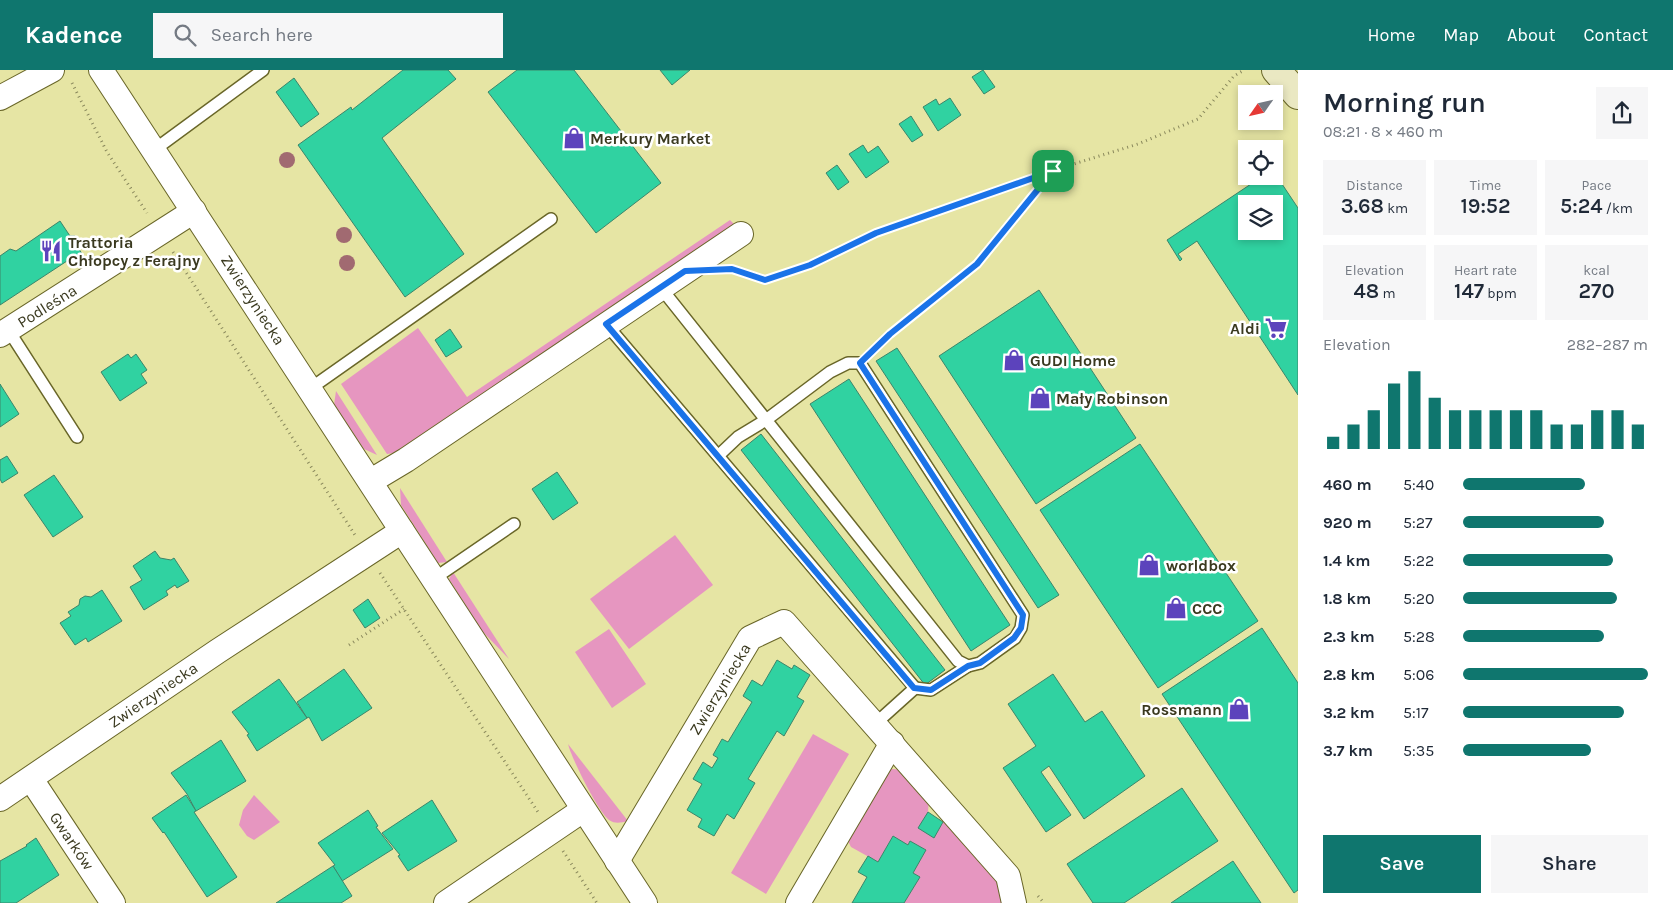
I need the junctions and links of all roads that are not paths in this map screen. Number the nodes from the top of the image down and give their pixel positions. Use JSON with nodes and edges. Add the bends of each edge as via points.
{"nodes":[{"id":1,"x":101,"y":70,"type":"edge"},
{"id":2,"x":263,"y":70,"type":"edge"},
{"id":3,"x":1276,"y":70,"type":"edge"},
{"id":4,"x":60,"y":73,"type":"edge"},
{"id":5,"x":1298,"y":95,"type":"edge"},
{"id":6,"x":0,"y":98,"type":"edge"},
{"id":7,"x":154,"y":150,"type":"junction"},
{"id":8,"x":194,"y":211,"type":"junction"},
{"id":9,"x":551,"y":219,"type":"dead end"},
{"id":10,"x":741,"y":234,"type":"dead end"},
{"id":11,"x":661,"y":288,"type":"junction"},
{"id":12,"x":606,"y":324,"type":"junction"},
{"id":13,"x":4,"y":333,"type":"edge"},
{"id":14,"x":311,"y":388,"type":"junction"},
{"id":15,"x":766,"y":420,"type":"junction"},
{"id":16,"x":77,"y":438,"type":"dead end"},
{"id":17,"x":719,"y":455,"type":"junction"},
{"id":18,"x":371,"y":481,"type":"junction"},
{"id":19,"x":514,"y":524,"type":"dead end"},
{"id":20,"x":402,"y":531,"type":"junction"},
{"id":21,"x":432,"y":580,"type":"junction"},
{"id":22,"x":968,"y":666,"type":"junction"},
{"id":23,"x":914,"y":688,"type":"junction"},
{"id":24,"x":875,"y":724,"type":"junction"},
{"id":25,"x":892,"y":743,"type":"junction"},
{"id":26,"x":31,"y":779,"type":"junction"},
{"id":27,"x":0,"y":799,"type":"edge"},
{"id":28,"x":583,"y":810,"type":"junction"},
{"id":29,"x":617,"y":861,"type":"junction"},
{"id":30,"x":113,"y":903,"type":"edge"},
{"id":31,"x":446,"y":903,"type":"edge"},
{"id":32,"x":645,"y":903,"type":"edge"},
{"id":33,"x":798,"y":903,"type":"edge"},
{"id":34,"x":1014,"y":903,"type":"edge"}],
"edges":[{"from":1,"to":7,"type":"street","name":"Zwierzyniecka"},
{"from":2,"to":7,"type":"lane"},
{"from":3,"to":5,"type":"street"},
{"from":4,"to":6,"type":"street"},
{"from":7,"to":8,"type":"street","name":"Zwierzyniecka"},
{"from":8,"to":13,"type":"street","name":"Podleśna"},
{"from":8,"to":14,"type":"street","name":"Zwierzyniecka"},
{"from":9,"to":14,"type":"lane"},
{"from":10,"to":11,"type":"street"},
{"from":11,"to":12,"type":"street"},
{"from":11,"to":15,"type":"lane"},
{"from":12,"to":17,"type":"lane"},
{"from":12,"to":18,"type":"street"},
{"from":13,"to":16,"type":"lane"},
{"from":14,"to":18,"type":"street","name":"Zwierzyniecka"},
{"from":15,"to":17,"type":"lane","via":[[738,437]]},
{"from":15,"to":22,"type":"lane","via":[[958,661]]},
{"from":15,"to":22,"type":"lane","via":[[830,372],[848,363],[860,363],[1023,615],[1021,628],[1014,638],[980,663]]},
{"from":17,"to":23,"type":"lane"},
{"from":18,"to":20,"type":"street","name":"Zwierzyniecka"},
{"from":19,"to":21,"type":"lane"},
{"from":20,"to":21,"type":"street","name":"Zwierzyniecka"},
{"from":20,"to":26,"type":"street","name":"Zwierzyniecka"},
{"from":21,"to":28,"type":"street","name":"Zwierzyniecka"},
{"from":22,"to":23,"type":"lane","via":[[931,690]]},
{"from":23,"to":24,"type":"lane"},
{"from":24,"to":25,"type":"street","name":"Zwierzyniecka"},
{"from":24,"to":29,"type":"street","name":"Zwierzyniecka","via":[[784,622],[750,638]]},
{"from":25,"to":33,"type":"street"},
{"from":25,"to":34,"type":"street","name":"Zwierzyniecka","via":[[1008,876]]},
{"from":26,"to":27,"type":"street","name":"Zwierzyniecka"},
{"from":26,"to":30,"type":"street","name":"Gwarków"},
{"from":28,"to":29,"type":"street","name":"Zwierzyniecka"},
{"from":28,"to":31,"type":"street"},
{"from":29,"to":32,"type":"street","name":"Zwierzyniecka"}]}
